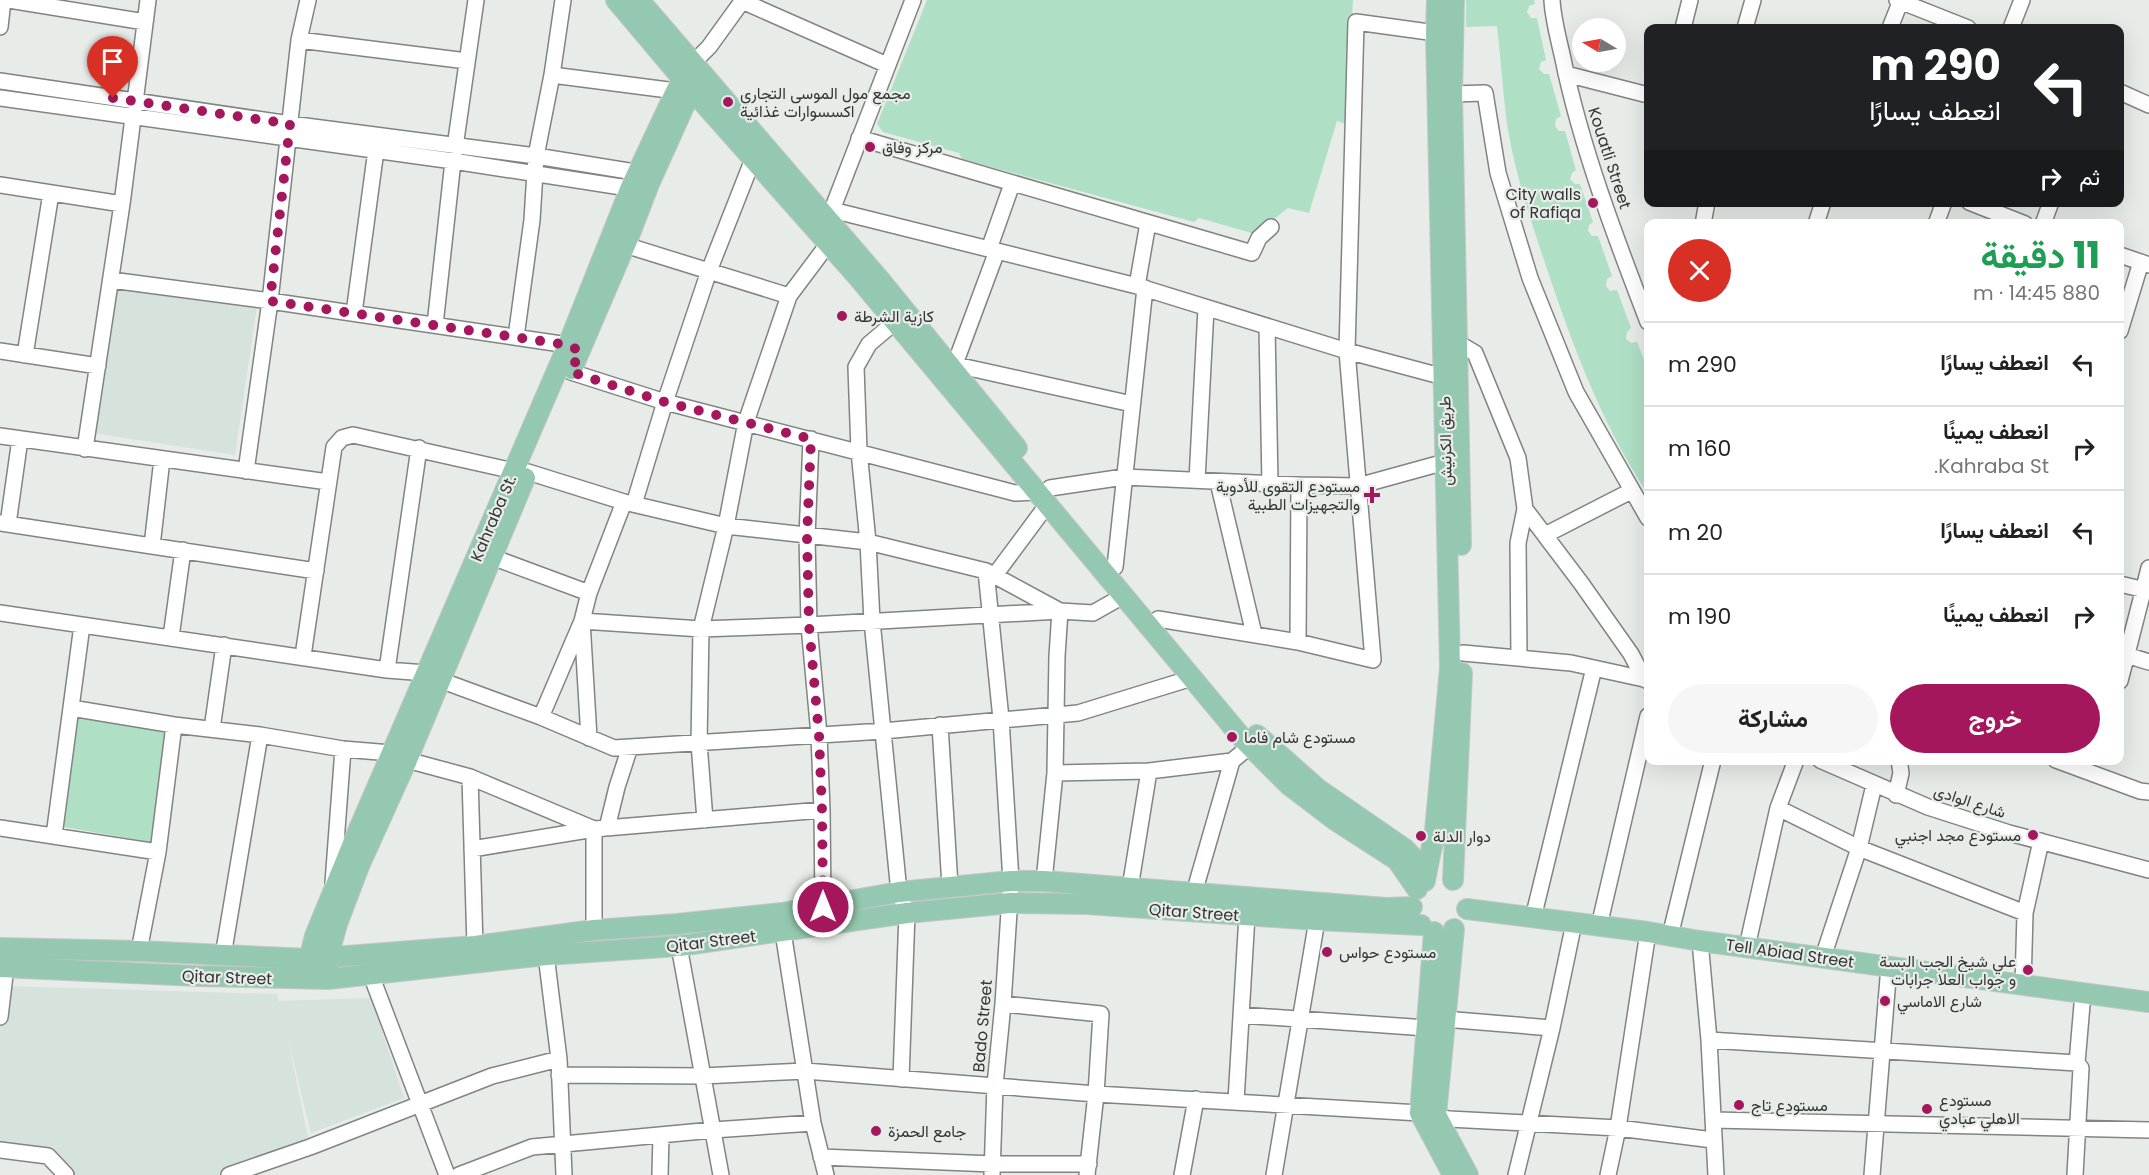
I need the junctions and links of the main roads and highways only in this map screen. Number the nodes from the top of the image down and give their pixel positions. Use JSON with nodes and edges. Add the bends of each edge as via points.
{"nodes":[{"id":1,"x":616,"y":0,"type":"edge"},
{"id":2,"x":639,"y":0,"type":"edge"},
{"id":3,"x":1437,"y":0,"type":"edge"},
{"id":4,"x":1454,"y":0,"type":"edge"},
{"id":5,"x":689,"y":79,"type":"junction"},
{"id":6,"x":642,"y":181,"type":"junction"},
{"id":7,"x":820,"y":214,"type":"junction"},
{"id":8,"x":834,"y":239,"type":"junction"},
{"id":9,"x":574,"y":348,"type":"junction"},
{"id":10,"x":1451,"y":377,"type":"junction"},
{"id":11,"x":521,"y":471,"type":"junction"},
{"id":12,"x":1044,"y":495,"type":"junction"},
{"id":13,"x":433,"y":677,"type":"junction"},
{"id":14,"x":399,"y":757,"type":"junction"},
{"id":15,"x":1453,"y":880,"type":"junction"},
{"id":16,"x":1167,"y":901,"type":"junction"},
{"id":17,"x":1422,"y":907,"type":"junction"},
{"id":18,"x":1467,"y":909,"type":"junction"},
{"id":19,"x":1454,"y":929,"type":"junction"},
{"id":20,"x":0,"y":948,"type":"edge"},
{"id":21,"x":131,"y":951,"type":"junction"},
{"id":22,"x":198,"y":954,"type":"junction"},
{"id":23,"x":318,"y":958,"type":"junction"},
{"id":24,"x":3,"y":967,"type":"edge"},
{"id":25,"x":123,"y":972,"type":"junction"},
{"id":26,"x":198,"y":976,"type":"junction"},
{"id":27,"x":318,"y":979,"type":"junction"},
{"id":28,"x":2149,"y":1002,"type":"edge"},
{"id":29,"x":1428,"y":1114,"type":"junction"},
{"id":30,"x":1452,"y":1175,"type":"edge"},
{"id":31,"x":1468,"y":1175,"type":"edge"}],
"edges":[{"from":1,"to":5,"type":"main road"},
{"from":2,"to":5,"type":"main road"},
{"from":3,"to":10,"type":"main road","name":"طريق الكرنيش"},
{"from":4,"to":10,"type":"main road","name":"طريق الكرنيش","via":[[1452,94],[1458,343]]},
{"from":5,"to":6,"type":"main road","name":"Kahraba St."},
{"from":5,"to":7,"type":"main road"},
{"from":5,"to":7,"type":"main road","via":[[753,159]]},
{"from":6,"to":9,"type":"main road","name":"Kahraba St."},
{"from":6,"to":9,"type":"main road","name":"Kahraba St.","via":[[625,245]]},
{"from":7,"to":8,"type":"main road"},
{"from":8,"to":12,"type":"main road","via":[[895,322]]},
{"from":8,"to":12,"type":"main road","via":[[951,363]]},
{"from":9,"to":11,"type":"main road","name":"Kahraba St."},
{"from":9,"to":11,"type":"main road","name":"Kahraba St.","via":[[571,372]]},
{"from":10,"to":15,"type":"main road","name":"طريق الكرنيش","via":[[1463,654]]},
{"from":10,"to":17,"type":"main road","name":"طريق الكرنيش","via":[[1445,462],[1450,668],[1435,831]]},
{"from":11,"to":13,"type":"main road","name":"Kahraba St."},
{"from":11,"to":13,"type":"main road","name":"Kahraba St.","via":[[492,557]]},
{"from":12,"to":17,"type":"main road","via":[[1123,596],[1250,746],[1289,785],[1397,860]]},
{"from":12,"to":17,"type":"main road","via":[[1115,567],[1261,739],[1318,789],[1418,862]]},
{"from":13,"to":14,"type":"main road","name":"Kahraba St."},
{"from":14,"to":23,"type":"main road","name":"Kahraba St.","via":[[337,924]]},
{"from":14,"to":23,"type":"main road","name":"Kahraba St.","via":[[332,894]]},
{"from":15,"to":17,"type":"main road","via":[[1438,877]]},
{"from":15,"to":18,"type":"main road","via":[[1465,892]]},
{"from":16,"to":17,"type":"main road","name":"Qitar Street","via":[[1194,893],[1363,907]]},
{"from":16,"to":17,"type":"main road","name":"Qitar Street","via":[[1247,915],[1317,920]]},
{"from":16,"to":23,"type":"main road","name":"Qitar Street","via":[[1130,888],[1011,881],[899,892],[823,907],[677,924]]},
{"from":16,"to":27,"type":"main road","name":"Qitar Street","via":[[1010,903],[907,913],[679,946],[546,955]]},
{"from":17,"to":19,"type":"main road","via":[[1440,933]]},
{"from":17,"to":29,"type":"main road","name":"طريق الكرنيش"},
{"from":18,"to":19,"type":"main road"},
{"from":18,"to":28,"type":"main road","name":"Tell Abiad Street"},
{"from":19,"to":29,"type":"main road"},
{"from":20,"to":21,"type":"main road","name":"Qitar Street"},
{"from":21,"to":22,"type":"main road","name":"Qitar Street"},
{"from":21,"to":25,"type":"main road"},
{"from":22,"to":23,"type":"main road","name":"Qitar Street"},
{"from":22,"to":26,"type":"main road"},
{"from":23,"to":27,"type":"main road","name":"Kahraba St."},
{"from":24,"to":25,"type":"main road","name":"Qitar Street"},
{"from":25,"to":26,"type":"main road","name":"Qitar Street"},
{"from":26,"to":27,"type":"main road","name":"Qitar Street"},
{"from":29,"to":30,"type":"main road"},
{"from":29,"to":31,"type":"main road"}]}
